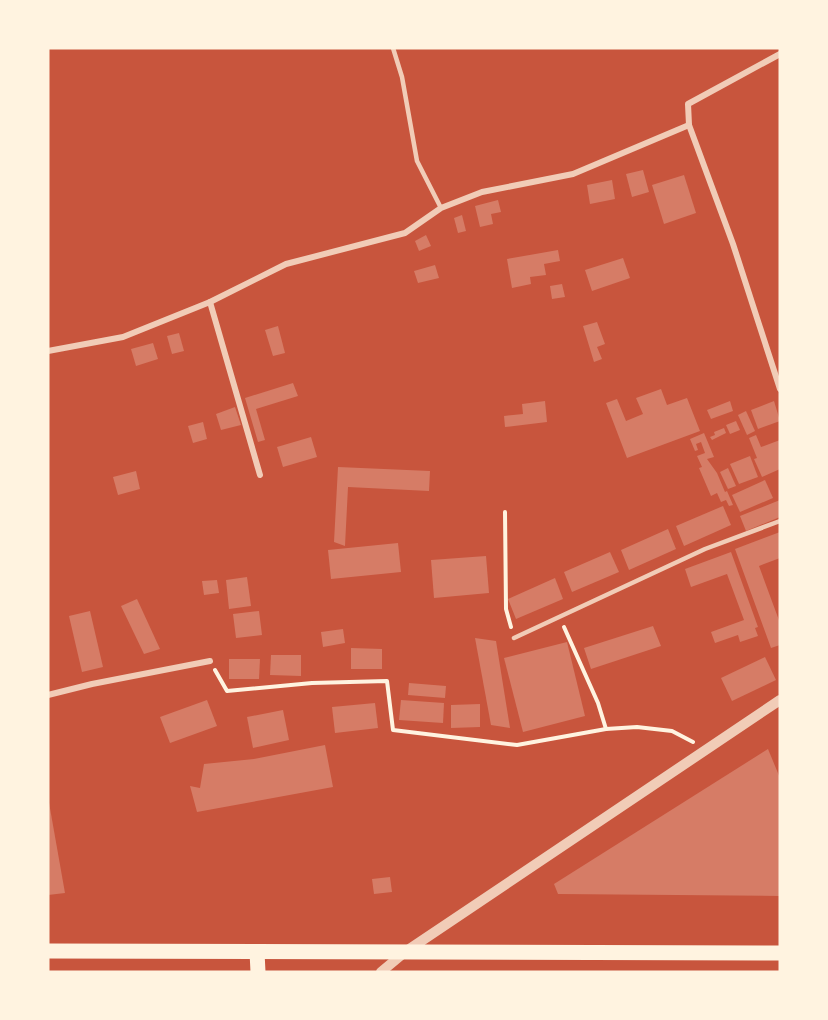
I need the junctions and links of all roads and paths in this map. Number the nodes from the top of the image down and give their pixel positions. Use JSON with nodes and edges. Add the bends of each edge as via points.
{"nodes":[{"id":1,"x":393,"y":48,"type":"edge"},
{"id":2,"x":780,"y":54,"type":"edge"},
{"id":3,"x":689,"y":125,"type":"junction"},
{"id":4,"x":441,"y":208,"type":"junction"},
{"id":5,"x":210,"y":302,"type":"junction"},
{"id":6,"x":48,"y":351,"type":"edge"},
{"id":7,"x":780,"y":388,"type":"edge"},
{"id":8,"x":260,"y":476,"type":"dead end"},
{"id":9,"x":505,"y":512,"type":"dead end"},
{"id":10,"x":780,"y":520,"type":"edge"},
{"id":11,"x":560,"y":617,"type":"junction"},
{"id":12,"x":514,"y":638,"type":"joint"},
{"id":13,"x":210,"y":661,"type":"joint"},
{"id":14,"x":48,"y":695,"type":"edge"},
{"id":15,"x":780,"y":700,"type":"edge"},
{"id":16,"x":606,"y":729,"type":"junction"},
{"id":17,"x":708,"y":748,"type":"junction"},
{"id":18,"x":48,"y":951,"type":"edge"},
{"id":19,"x":257,"y":952,"type":"junction"},
{"id":20,"x":405,"y":952,"type":"junction"},
{"id":21,"x":780,"y":952,"type":"edge"},
{"id":22,"x":258,"y":972,"type":"edge"},
{"id":23,"x":381,"y":972,"type":"edge"}],
"edges":[{"from":1,"to":4,"type":"lane","via":[[417,161]]},
{"from":2,"to":3,"type":"street","via":[[688,104]]},
{"from":3,"to":4,"type":"street","via":[[573,174],[482,192]]},
{"from":3,"to":7,"type":"street"},
{"from":4,"to":5,"type":"street","via":[[405,233],[286,264]]},
{"from":5,"to":6,"type":"street","via":[[123,337]]},
{"from":5,"to":8,"type":"street"},
{"from":9,"to":12,"type":"path","via":[[506,609]]},
{"from":10,"to":11,"type":"lane","via":[[705,549]]},
{"from":11,"to":12,"type":"lane"},
{"from":11,"to":16,"type":"path"},
{"from":13,"to":14,"type":"street"},
{"from":13,"to":16,"type":"path","via":[[227,690],[387,681],[393,730],[517,745]]},
{"from":15,"to":17,"type":"street"},
{"from":16,"to":17,"type":"path","via":[[672,731]]},
{"from":17,"to":20,"type":"street"},
{"from":18,"to":19,"type":"highway"},
{"from":19,"to":20,"type":"highway"},
{"from":19,"to":22,"type":"highway"},
{"from":20,"to":21,"type":"highway"},
{"from":20,"to":23,"type":"street"}]}
